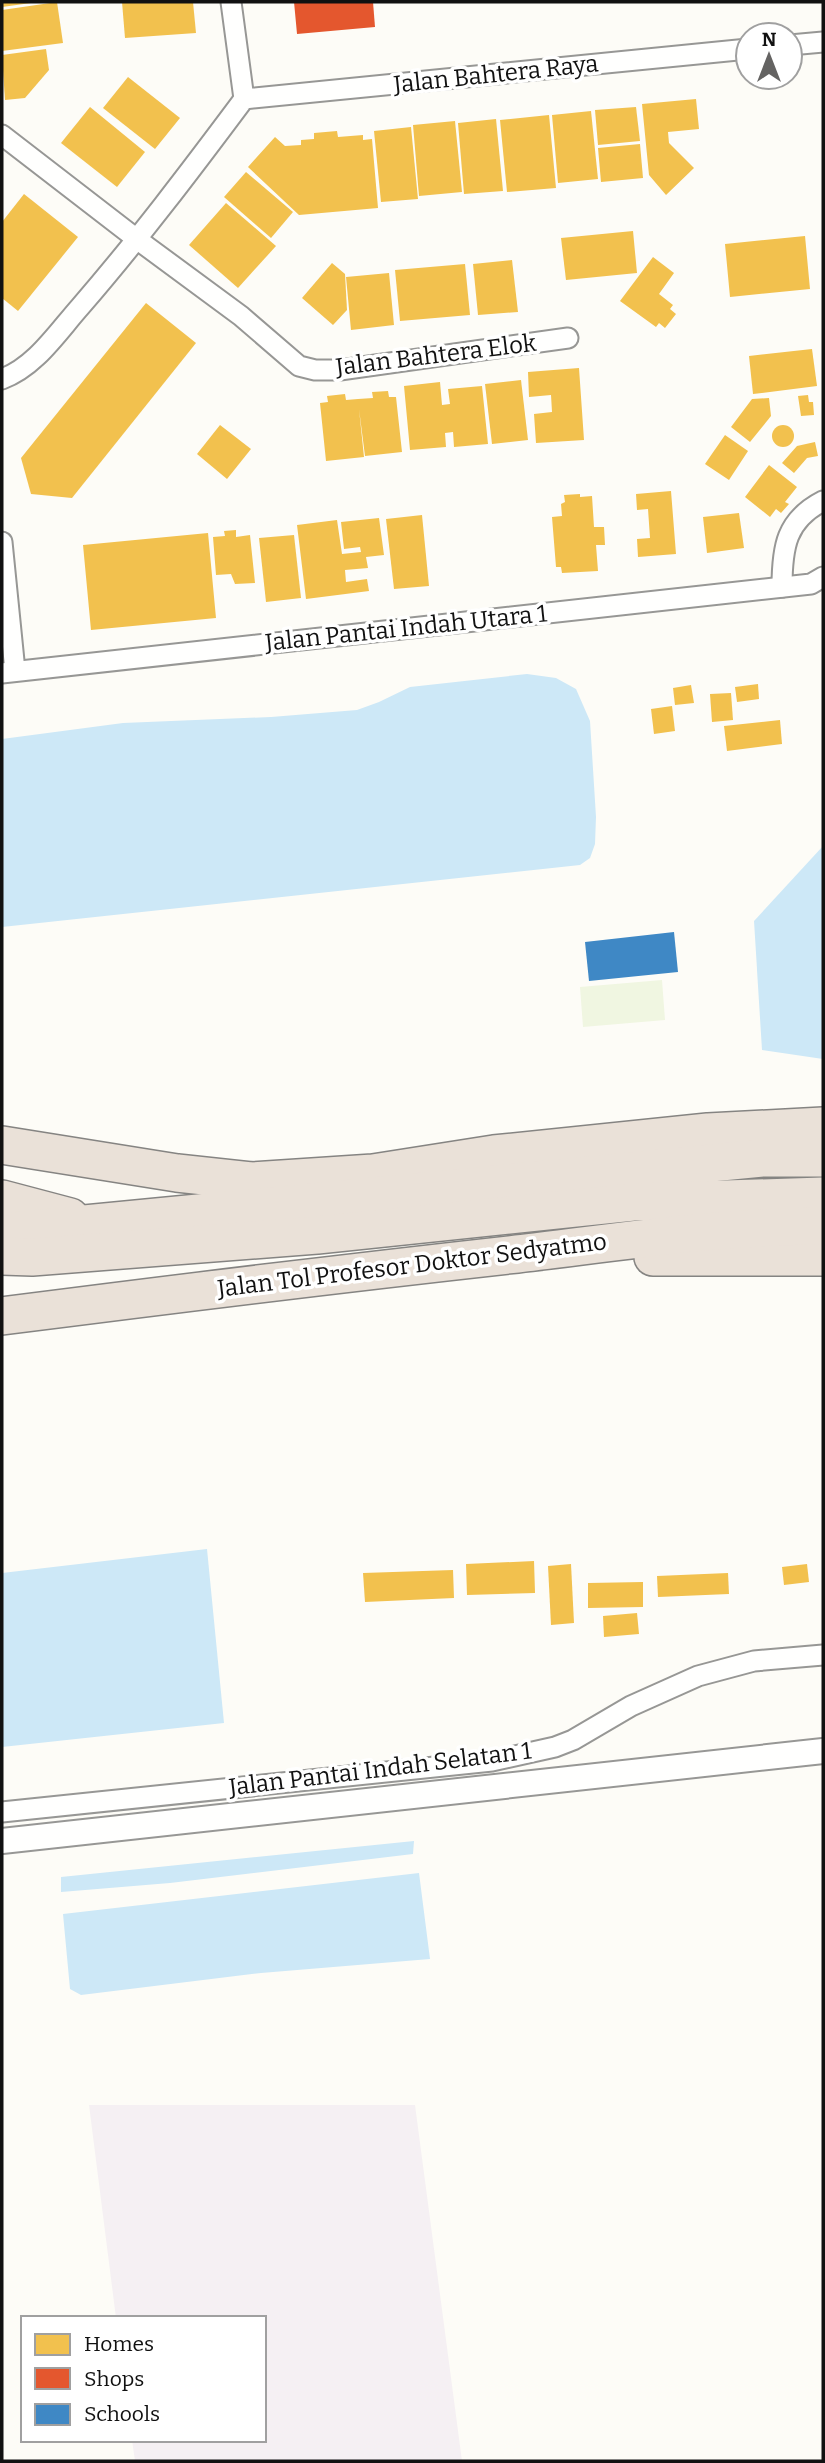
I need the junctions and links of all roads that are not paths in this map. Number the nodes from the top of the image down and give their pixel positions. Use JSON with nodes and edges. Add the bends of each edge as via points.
{"nodes":[{"id":1,"x":231,"y":2,"type":"edge"},
{"id":2,"x":823,"y":42,"type":"edge"},
{"id":3,"x":804,"y":44,"type":"edge"},
{"id":4,"x":734,"y":50,"type":"edge"},
{"id":5,"x":244,"y":99,"type":"junction"},
{"id":6,"x":2,"y":135,"type":"edge"},
{"id":7,"x":138,"y":240,"type":"junction"},
{"id":8,"x":568,"y":338,"type":"dead end"},
{"id":9,"x":2,"y":379,"type":"edge"},
{"id":10,"x":823,"y":501,"type":"edge"},
{"id":11,"x":2,"y":542,"type":"edge"},
{"id":12,"x":819,"y":583,"type":"edge"},
{"id":13,"x":782,"y":587,"type":"junction"},
{"id":14,"x":8,"y":672,"type":"edge"},
{"id":15,"x":823,"y":1126,"type":"edge"},
{"id":16,"x":2,"y":1145,"type":"edge"},
{"id":17,"x":823,"y":1158,"type":"edge"},
{"id":18,"x":2,"y":1199,"type":"edge"},
{"id":19,"x":91,"y":1223,"type":"junction"},
{"id":20,"x":2,"y":1232,"type":"edge"},
{"id":21,"x":822,"y":1232,"type":"edge"},
{"id":22,"x":2,"y":1256,"type":"edge"},
{"id":23,"x":2,"y":1316,"type":"edge"},
{"id":24,"x":823,"y":1655,"type":"edge"},
{"id":25,"x":823,"y":1736,"type":"edge"},
{"id":26,"x":811,"y":1751,"type":"edge"},
{"id":27,"x":2,"y":1812,"type":"edge"},
{"id":28,"x":2,"y":1841,"type":"edge"}],
"edges":[{"from":1,"to":5,"type":"street"},
{"from":2,"to":3,"type":"street"},
{"from":4,"to":5,"type":"street","name":"Jalan Bahtera Raya"},
{"from":5,"to":7,"type":"street"},
{"from":6,"to":7,"type":"street","name":"Jalan Bahtera Elok"},
{"from":7,"to":8,"type":"street","name":"Jalan Bahtera Elok","via":[[241,316],[299,366],[316,370]]},
{"from":7,"to":9,"type":"street","via":[[39,353]]},
{"from":10,"to":13,"type":"street","via":[[793,523],[782,559]]},
{"from":11,"to":14,"type":"street"},
{"from":12,"to":13,"type":"street","name":"Jalan Pantai Indah Utara 1"},
{"from":13,"to":14,"type":"street","name":"Jalan Pantai Indah Utara 1"},
{"from":15,"to":16,"type":"highway","via":[[694,1134],[494,1154],[373,1172],[251,1181]]},
{"from":17,"to":19,"type":"highway","via":[[762,1158]]},
{"from":18,"to":19,"type":"highway"},
{"from":19,"to":20,"type":"highway"},
{"from":21,"to":22,"type":"highway","name":"Jalan Tol Profesor Doktor Sedyatmo","via":[[633,1202],[317,1235]]},
{"from":21,"to":23,"type":"highway","name":"Jalan Tol Profesor Doktor Sedyatmo","via":[[642,1258],[572,1247]]},
{"from":24,"to":27,"type":"street","name":"Jalan Pantai Indah Selatan 1","via":[[754,1661],[698,1676],[631,1706],[564,1744],[492,1761]]},
{"from":25,"to":26,"type":"street","name":"Jalan Pantai Indah Selatan 1"},
{"from":26,"to":28,"type":"street","name":"Jalan Pantai Indah Selatan 1"}]}
